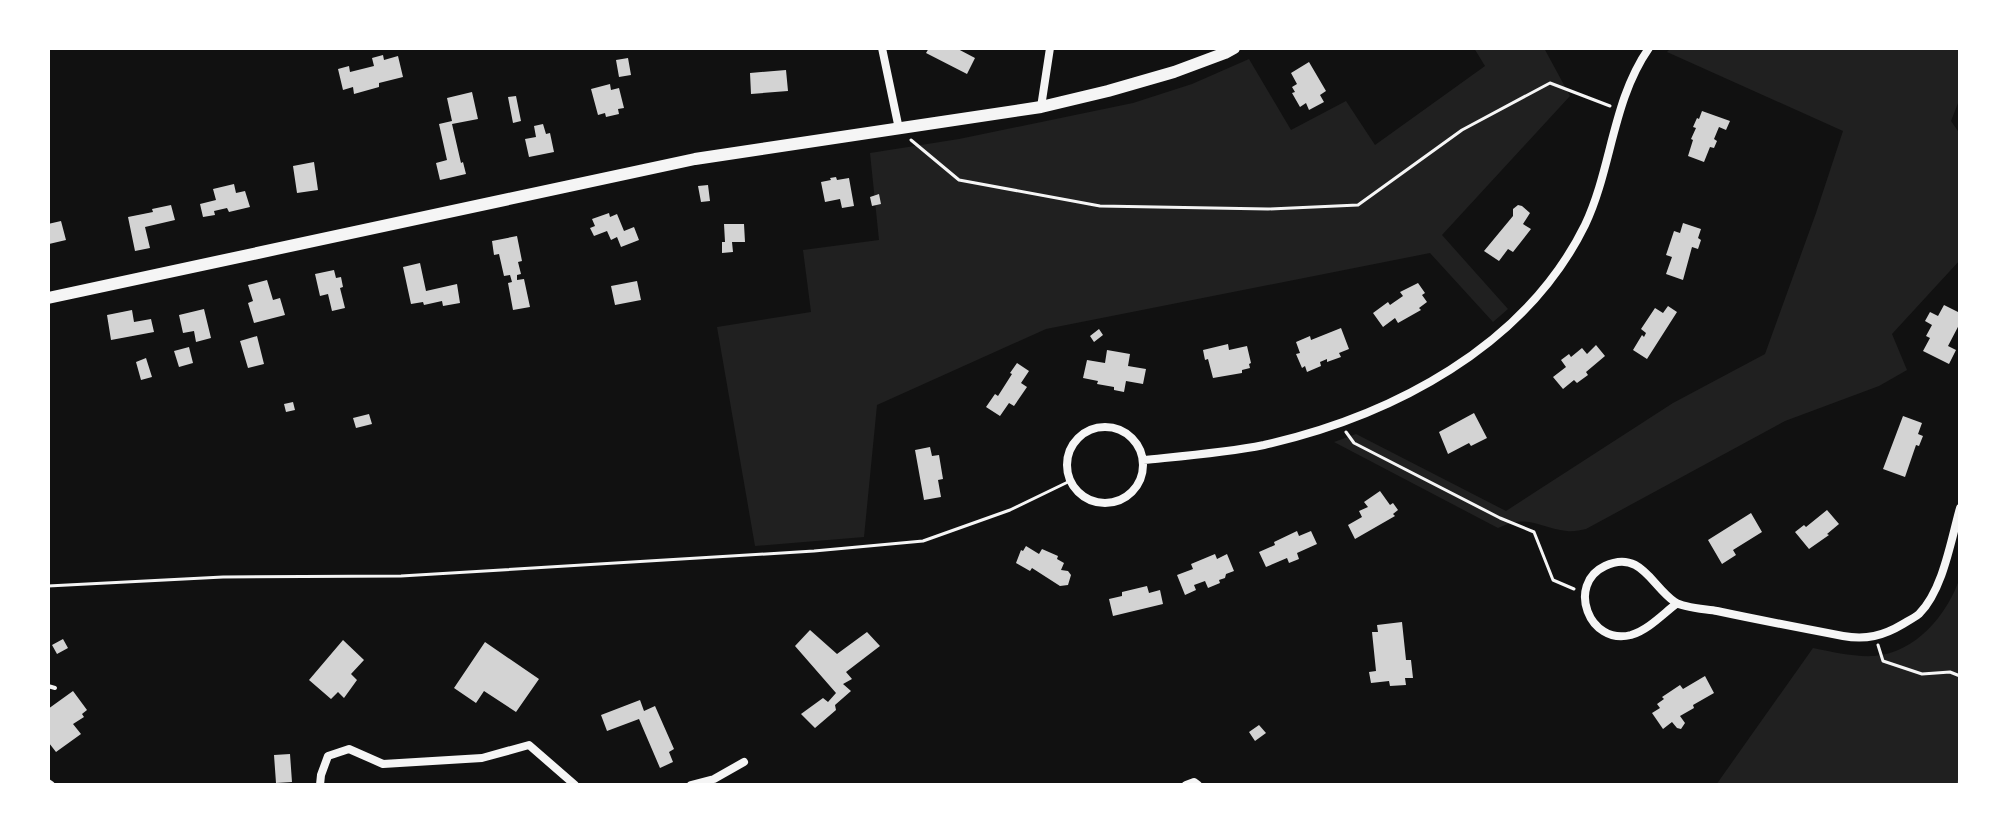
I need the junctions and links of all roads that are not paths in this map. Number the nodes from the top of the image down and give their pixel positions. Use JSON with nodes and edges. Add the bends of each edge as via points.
{"nodes":[{"id":1,"x":882,"y":48,"type":"edge"},
{"id":2,"x":1050,"y":48,"type":"edge"},
{"id":3,"x":1234,"y":48,"type":"edge"},
{"id":4,"x":1649,"y":48,"type":"edge"},
{"id":5,"x":1041,"y":107,"type":"junction"},
{"id":6,"x":899,"y":129,"type":"junction"},
{"id":7,"x":48,"y":298,"type":"edge"},
{"id":8,"x":1143,"y":460,"type":"junction"},
{"id":9,"x":1960,"y":508,"type":"edge"},
{"id":10,"x":1676,"y":604,"type":"junction"},
{"id":11,"x":48,"y":686,"type":"edge"},
{"id":12,"x":55,"y":688,"type":"dead end"},
{"id":13,"x":744,"y":762,"type":"dead end"},
{"id":14,"x":320,"y":785,"type":"edge"},
{"id":15,"x":575,"y":785,"type":"edge"},
{"id":16,"x":691,"y":785,"type":"edge"},
{"id":17,"x":1186,"y":785,"type":"edge"},
{"id":18,"x":1198,"y":785,"type":"edge"}],
"edges":[{"from":1,"to":6,"type":"street"},
{"from":2,"to":5,"type":"street"},
{"from":3,"to":5,"type":"main road","via":[[1174,72]]},
{"from":4,"to":8,"type":"street","via":[[1619,109],[1586,223],[1543,290],[1508,327],[1419,388],[1339,422],[1265,444]]},
{"from":5,"to":6,"type":"main road"},
{"from":6,"to":7,"type":"main road","via":[[695,159]]},
{"from":8,"to":8,"type":"street","via":[[1126,433],[1095,428],[1078,438],[1067,468],[1077,491],[1091,501],[1115,502],[1135,489]]},
{"from":9,"to":10,"type":"street","via":[[1928,602],[1918,615],[1888,633],[1857,638]]},
{"from":10,"to":10,"type":"street","via":[[1641,630],[1618,636],[1588,617],[1584,593],[1603,566],[1624,562],[1645,570]]},
{"from":11,"to":12,"type":"lane"},
{"from":13,"to":16,"type":"street"},
{"from":14,"to":15,"type":"street","via":[[328,756],[349,749],[383,764],[482,758],[529,745]]},
{"from":17,"to":18,"type":"street"}]}
